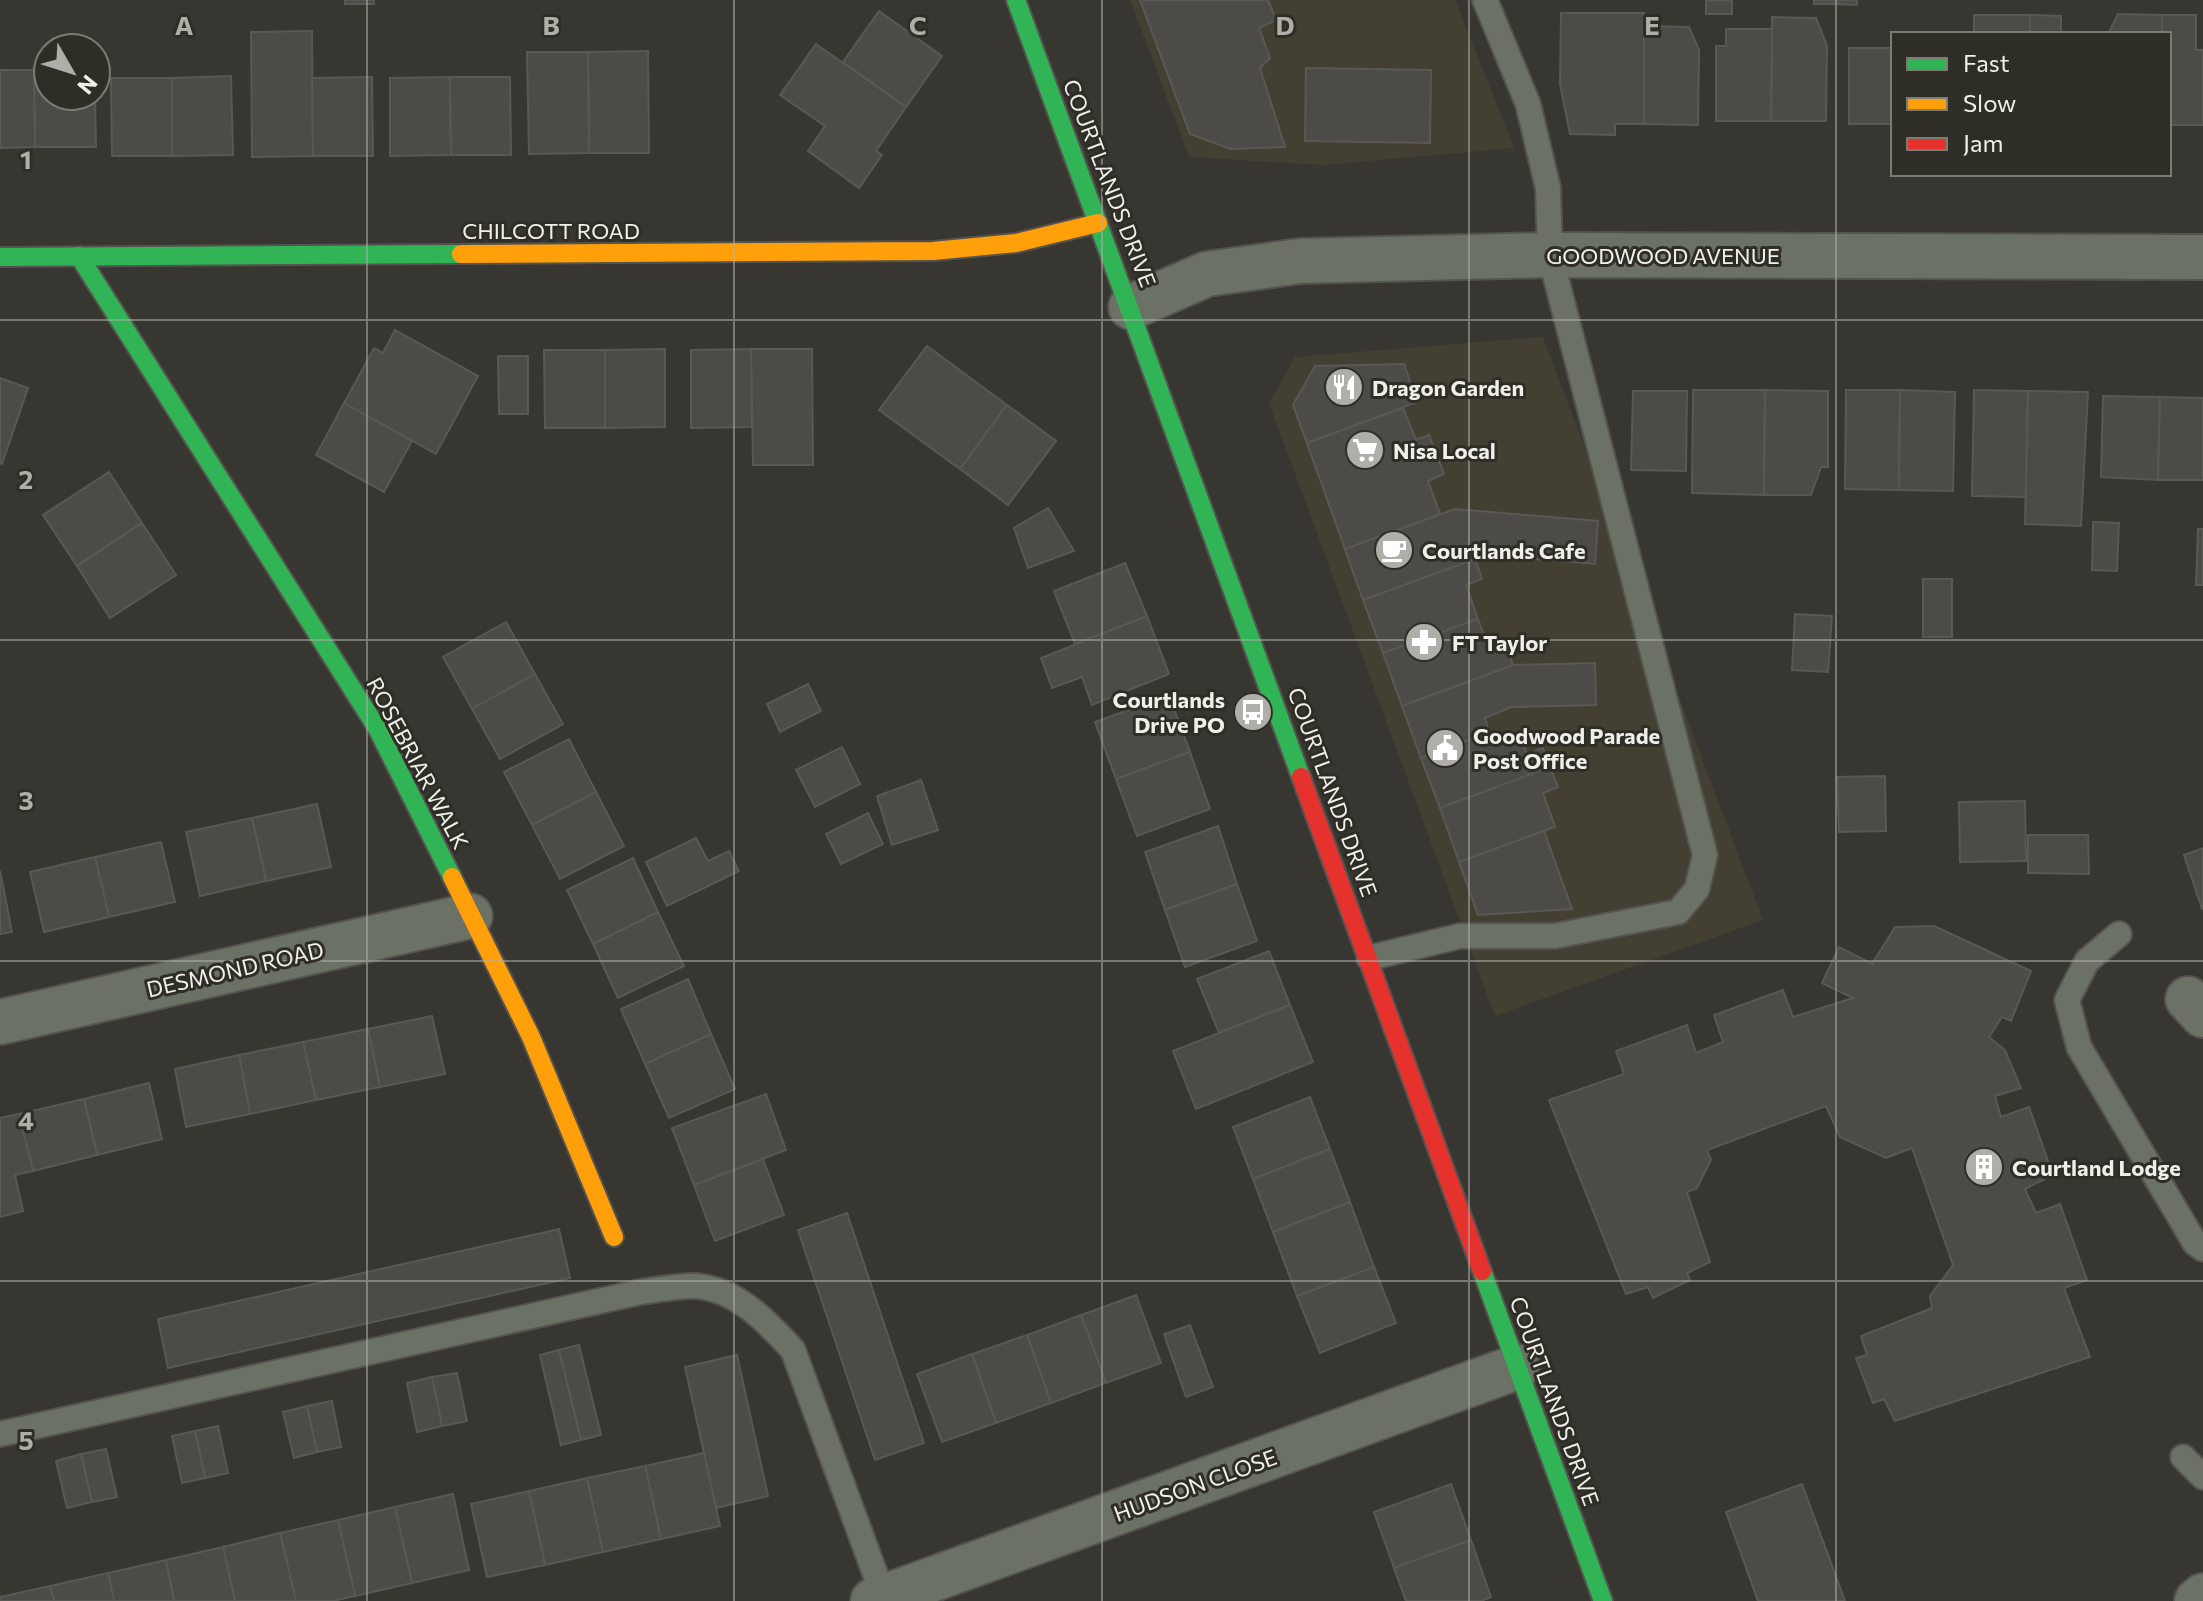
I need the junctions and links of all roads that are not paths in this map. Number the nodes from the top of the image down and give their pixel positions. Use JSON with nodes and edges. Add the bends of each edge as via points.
{"nodes":[{"id":1,"x":1016,"y":0,"type":"edge"},
{"id":2,"x":1485,"y":0,"type":"edge"},
{"id":3,"x":1098,"y":223,"type":"junction"},
{"id":4,"x":1550,"y":255,"type":"junction"},
{"id":5,"x":79,"y":256,"type":"junction"},
{"id":6,"x":0,"y":257,"type":"edge"},
{"id":7,"x":2203,"y":257,"type":"edge"},
{"id":8,"x":1131,"y":307,"type":"junction"},
{"id":9,"x":470,"y":916,"type":"junction"},
{"id":10,"x":2119,"y":934,"type":"dead end"},
{"id":11,"x":1369,"y":958,"type":"junction"},
{"id":12,"x":0,"y":1022,"type":"edge"},
{"id":13,"x":614,"y":1237,"type":"dead end"},
{"id":14,"x":2203,"y":1249,"type":"edge"},
{"id":15,"x":1517,"y":1367,"type":"junction"},
{"id":16,"x":0,"y":1434,"type":"edge"},
{"id":17,"x":2183,"y":1457,"type":"dead end"},
{"id":18,"x":2203,"y":1477,"type":"edge"},
{"id":19,"x":891,"y":1598,"type":"edge"},
{"id":20,"x":1603,"y":1601,"type":"edge"}],
"edges":[{"from":1,"to":3,"type":"street","name":"COURTLANDS DRIVE"},
{"from":2,"to":4,"type":"lane","via":[[1528,104],[1548,188]]},
{"from":3,"to":5,"type":"street","name":"CHILCOTT ROAD","via":[[1032,242],[960,251]]},
{"from":3,"to":8,"type":"street","name":"COURTLANDS DRIVE"},
{"from":4,"to":7,"type":"street","name":"GOODWOOD AVENUE"},
{"from":4,"to":8,"type":"street","name":"GOODWOOD AVENUE","via":[[1300,261],[1207,274]]},
{"from":4,"to":11,"type":"lane","via":[[1705,855],[1697,889],[1678,912],[1555,936],[1460,936]]},
{"from":5,"to":6,"type":"street","name":"CHILCOTT ROAD"},
{"from":5,"to":9,"type":"street","name":"ROSEBRIAR WALK","via":[[377,728]]},
{"from":8,"to":11,"type":"street","name":"COURTLANDS DRIVE"},
{"from":9,"to":12,"type":"street","name":"DESMOND ROAD"},
{"from":9,"to":13,"type":"street","name":"ROSEBRIAR WALK","via":[[531,1037]]},
{"from":10,"to":14,"type":"lane","via":[[2087,961],[2067,1000],[2079,1047]]},
{"from":11,"to":15,"type":"street","name":"COURTLANDS DRIVE"},
{"from":15,"to":19,"type":"street","name":"HUDSON CLOSE"},
{"from":15,"to":20,"type":"street","name":"COURTLANDS DRIVE"},
{"from":16,"to":19,"type":"lane","via":[[640,1292],[697,1286],[732,1297],[763,1318],[793,1350]]},
{"from":17,"to":18,"type":"lane"}]}
